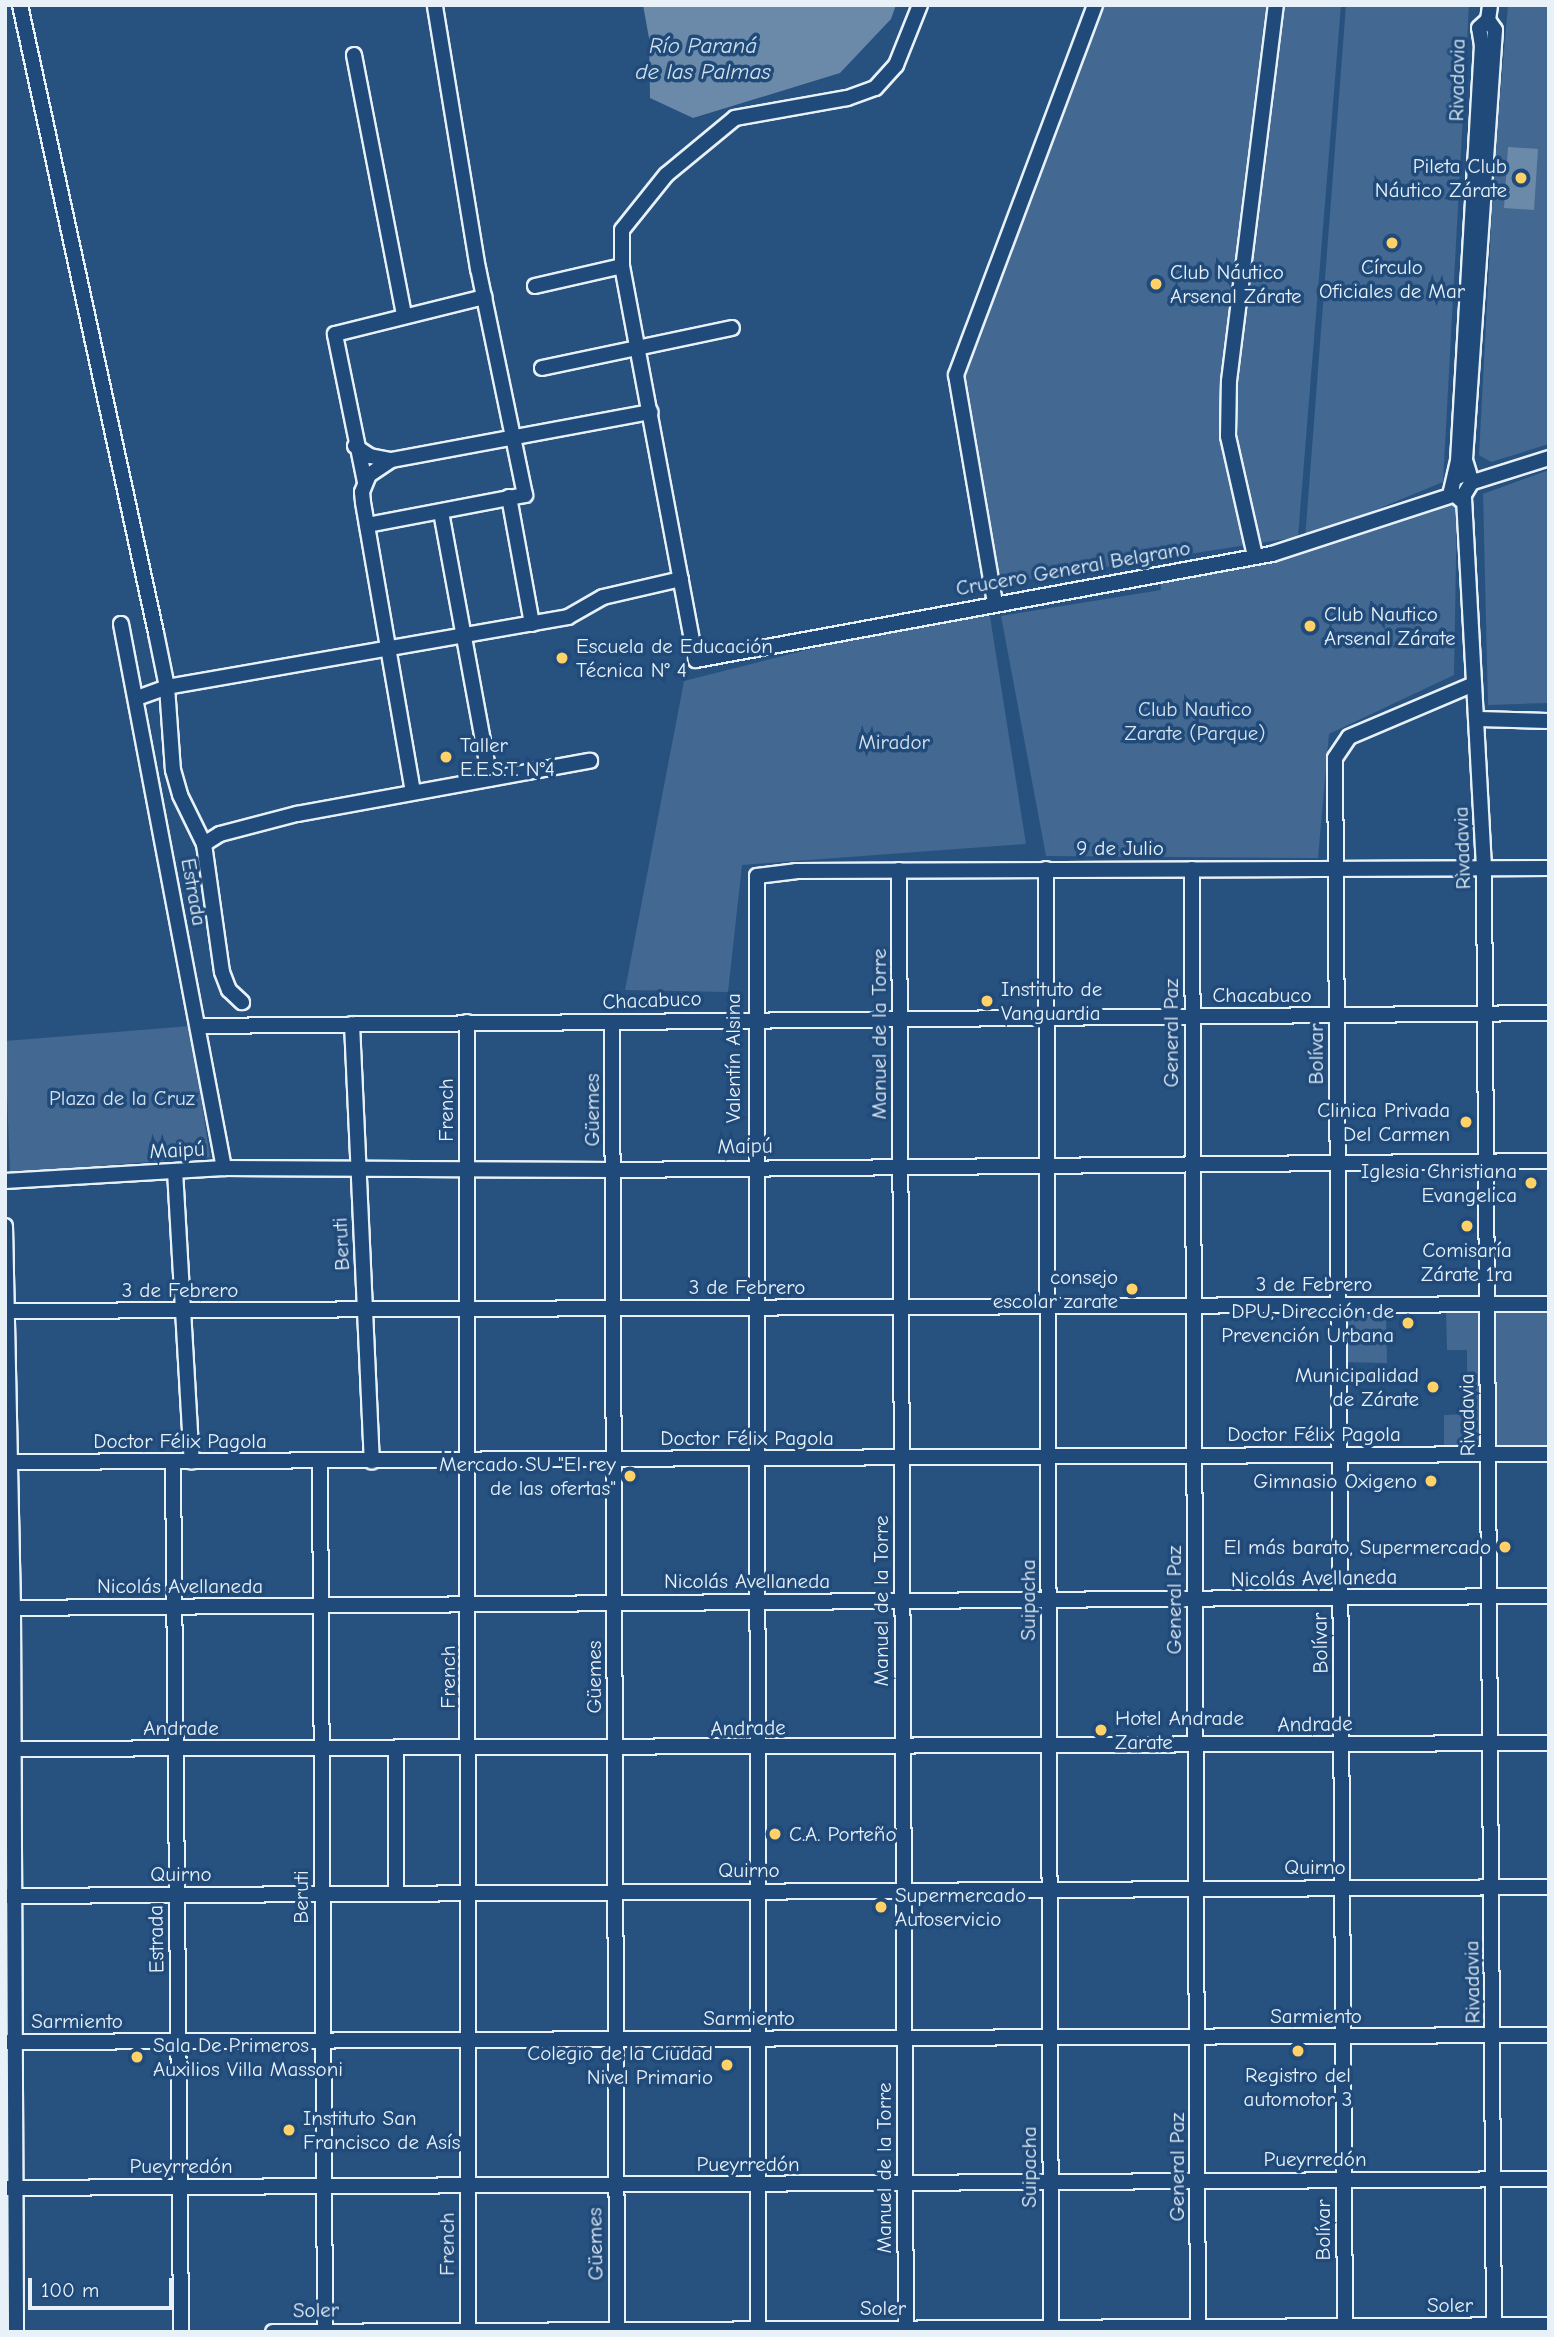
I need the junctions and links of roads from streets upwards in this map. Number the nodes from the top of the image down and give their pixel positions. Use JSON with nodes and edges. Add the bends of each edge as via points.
{"nodes":[{"id":1,"x":20,"y":5,"type":"edge"},
{"id":2,"x":435,"y":5,"type":"edge"},
{"id":3,"x":920,"y":5,"type":"edge"},
{"id":4,"x":1095,"y":5,"type":"edge"},
{"id":5,"x":1276,"y":5,"type":"edge"},
{"id":6,"x":1489,"y":13,"type":"edge"},
{"id":7,"x":354,"y":55,"type":"dead end"},
{"id":8,"x":621,"y":265,"type":"junction"},
{"id":9,"x":535,"y":286,"type":"dead end"},
{"id":10,"x":484,"y":297,"type":"junction"},
{"id":11,"x":404,"y":314,"type":"junction"},
{"id":12,"x":732,"y":328,"type":"dead end"},
{"id":13,"x":638,"y":347,"type":"junction"},
{"id":14,"x":542,"y":368,"type":"dead end"},
{"id":15,"x":651,"y":412,"type":"junction"},
{"id":16,"x":514,"y":436,"type":"junction"},
{"id":17,"x":355,"y":446,"type":"junction"},
{"id":18,"x":1549,"y":458,"type":"edge"},
{"id":19,"x":391,"y":460,"type":"junction"},
{"id":20,"x":1466,"y":478,"type":"junction"},
{"id":21,"x":365,"y":482,"type":"junction"},
{"id":22,"x":1458,"y":496,"type":"junction"},
{"id":23,"x":509,"y":498,"type":"junction"},
{"id":24,"x":441,"y":512,"type":"junction"},
{"id":25,"x":367,"y":525,"type":"junction"},
{"id":26,"x":1255,"y":556,"type":"junction"},
{"id":27,"x":681,"y":579,"type":"junction"},
{"id":28,"x":995,"y":603,"type":"junction"},
{"id":29,"x":121,"y":624,"type":"dead end"},
{"id":30,"x":532,"y":624,"type":"junction"},
{"id":31,"x":466,"y":635,"type":"junction"},
{"id":32,"x":388,"y":649,"type":"junction"},
{"id":33,"x":1474,"y":684,"type":"junction"},
{"id":34,"x":167,"y":687,"type":"junction"},
{"id":35,"x":137,"y":698,"type":"junction"},
{"id":36,"x":1478,"y":719,"type":"junction"},
{"id":37,"x":1549,"y":721,"type":"edge"},
{"id":38,"x":590,"y":761,"type":"dead end"},
{"id":39,"x":490,"y":779,"type":"junction"},
{"id":40,"x":413,"y":792,"type":"junction"},
{"id":41,"x":204,"y":844,"type":"junction"},
{"id":42,"x":1337,"y":868,"type":"junction"},
{"id":43,"x":1484,"y":868,"type":"junction"},
{"id":44,"x":1549,"y":868,"type":"edge"},
{"id":45,"x":1046,"y":869,"type":"junction"},
{"id":46,"x":1192,"y":869,"type":"junction"},
{"id":47,"x":900,"y":870,"type":"junction"},
{"id":48,"x":757,"y":876,"type":"joint"},
{"id":49,"x":242,"y":1002,"type":"dead end"},
{"id":50,"x":1485,"y":1013,"type":"junction"},
{"id":51,"x":1549,"y":1013,"type":"edge"},
{"id":52,"x":1192,"y":1015,"type":"junction"},
{"id":53,"x":1047,"y":1017,"type":"junction"},
{"id":54,"x":1337,"y":1017,"type":"junction"},
{"id":55,"x":754,"y":1018,"type":"junction"},
{"id":56,"x":900,"y":1019,"type":"junction"},
{"id":57,"x":467,"y":1022,"type":"junction"},
{"id":58,"x":612,"y":1022,"type":"junction"},
{"id":59,"x":352,"y":1024,"type":"junction"},
{"id":60,"x":198,"y":1026,"type":"junction"},
{"id":61,"x":1486,"y":1161,"type":"junction"},
{"id":62,"x":1549,"y":1161,"type":"edge"},
{"id":63,"x":1338,"y":1162,"type":"junction"},
{"id":64,"x":1193,"y":1163,"type":"junction"},
{"id":65,"x":1048,"y":1165,"type":"junction"},
{"id":66,"x":901,"y":1166,"type":"junction"},
{"id":67,"x":755,"y":1167,"type":"junction"},
{"id":68,"x":224,"y":1168,"type":"junction"},
{"id":69,"x":357,"y":1168,"type":"junction"},
{"id":70,"x":467,"y":1169,"type":"junction"},
{"id":71,"x":613,"y":1170,"type":"junction"},
{"id":72,"x":175,"y":1171,"type":"junction"},
{"id":73,"x":5,"y":1181,"type":"edge"},
{"id":74,"x":5,"y":1226,"type":"edge"},
{"id":75,"x":1549,"y":1304,"type":"edge"},
{"id":76,"x":1338,"y":1305,"type":"junction"},
{"id":77,"x":1486,"y":1305,"type":"junction"},
{"id":78,"x":1194,"y":1306,"type":"junction"},
{"id":79,"x":901,"y":1307,"type":"junction"},
{"id":80,"x":1047,"y":1307,"type":"junction"},
{"id":81,"x":755,"y":1308,"type":"junction"},
{"id":82,"x":468,"y":1309,"type":"junction"},
{"id":83,"x":613,"y":1309,"type":"junction"},
{"id":84,"x":366,"y":1310,"type":"junction"},
{"id":85,"x":8,"y":1311,"type":"junction"},
{"id":86,"x":182,"y":1311,"type":"junction"},
{"id":87,"x":1339,"y":1454,"type":"junction"},
{"id":88,"x":1489,"y":1454,"type":"junction"},
{"id":89,"x":1549,"y":1454,"type":"edge"},
{"id":90,"x":1194,"y":1455,"type":"junction"},
{"id":91,"x":1048,"y":1456,"type":"junction"},
{"id":92,"x":902,"y":1458,"type":"junction"},
{"id":93,"x":756,"y":1459,"type":"junction"},
{"id":94,"x":614,"y":1460,"type":"junction"},
{"id":95,"x":467,"y":1461,"type":"junction"},
{"id":96,"x":7,"y":1462,"type":"edge"},
{"id":97,"x":173,"y":1462,"type":"junction"},
{"id":98,"x":192,"y":1462,"type":"junction"},
{"id":99,"x":320,"y":1462,"type":"junction"},
{"id":100,"x":372,"y":1462,"type":"junction"},
{"id":101,"x":1549,"y":1596,"type":"edge"},
{"id":102,"x":1489,"y":1597,"type":"junction"},
{"id":103,"x":1340,"y":1599,"type":"junction"},
{"id":104,"x":1049,"y":1600,"type":"junction"},
{"id":105,"x":1195,"y":1600,"type":"junction"},
{"id":106,"x":902,"y":1601,"type":"junction"},
{"id":107,"x":756,"y":1602,"type":"junction"},
{"id":108,"x":614,"y":1603,"type":"junction"},
{"id":109,"x":469,"y":1605,"type":"junction"},
{"id":110,"x":174,"y":1606,"type":"junction"},
{"id":111,"x":323,"y":1607,"type":"junction"},
{"id":112,"x":9,"y":1608,"type":"edge"},
{"id":113,"x":1491,"y":1743,"type":"junction"},
{"id":114,"x":1549,"y":1743,"type":"edge"},
{"id":115,"x":1343,"y":1744,"type":"junction"},
{"id":116,"x":1050,"y":1746,"type":"junction"},
{"id":117,"x":1195,"y":1746,"type":"junction"},
{"id":118,"x":903,"y":1747,"type":"junction"},
{"id":119,"x":323,"y":1748,"type":"junction"},
{"id":120,"x":396,"y":1748,"type":"junction"},
{"id":121,"x":757,"y":1748,"type":"junction"},
{"id":122,"x":8,"y":1749,"type":"edge"},
{"id":123,"x":176,"y":1749,"type":"junction"},
{"id":124,"x":469,"y":1749,"type":"junction"},
{"id":125,"x":615,"y":1750,"type":"junction"},
{"id":126,"x":1549,"y":1887,"type":"edge"},
{"id":127,"x":904,"y":1888,"type":"junction"},
{"id":128,"x":1343,"y":1888,"type":"junction"},
{"id":129,"x":1492,"y":1888,"type":"junction"},
{"id":130,"x":1196,"y":1889,"type":"junction"},
{"id":131,"x":1051,"y":1890,"type":"junction"},
{"id":132,"x":614,"y":1891,"type":"junction"},
{"id":133,"x":757,"y":1892,"type":"junction"},
{"id":134,"x":323,"y":1894,"type":"junction"},
{"id":135,"x":396,"y":1894,"type":"junction"},
{"id":136,"x":469,"y":1894,"type":"junction"},
{"id":137,"x":176,"y":1895,"type":"junction"},
{"id":138,"x":9,"y":1896,"type":"edge"},
{"id":139,"x":1493,"y":2035,"type":"junction"},
{"id":140,"x":1549,"y":2035,"type":"edge"},
{"id":141,"x":1343,"y":2036,"type":"junction"},
{"id":142,"x":1197,"y":2037,"type":"junction"},
{"id":143,"x":1050,"y":2038,"type":"junction"},
{"id":144,"x":759,"y":2039,"type":"junction"},
{"id":145,"x":321,"y":2040,"type":"junction"},
{"id":146,"x":614,"y":2040,"type":"junction"},
{"id":147,"x":904,"y":2040,"type":"junction"},
{"id":148,"x":466,"y":2041,"type":"junction"},
{"id":149,"x":9,"y":2042,"type":"edge"},
{"id":150,"x":179,"y":2042,"type":"junction"},
{"id":151,"x":1491,"y":2178,"type":"junction"},
{"id":152,"x":1549,"y":2179,"type":"edge"},
{"id":153,"x":1344,"y":2180,"type":"junction"},
{"id":154,"x":1198,"y":2181,"type":"junction"},
{"id":155,"x":1050,"y":2182,"type":"junction"},
{"id":156,"x":905,"y":2183,"type":"junction"},
{"id":157,"x":468,"y":2185,"type":"junction"},
{"id":158,"x":615,"y":2185,"type":"junction"},
{"id":159,"x":761,"y":2185,"type":"junction"},
{"id":160,"x":324,"y":2186,"type":"junction"},
{"id":161,"x":10,"y":2188,"type":"edge"},
{"id":162,"x":180,"y":2188,"type":"junction"},
{"id":163,"x":1549,"y":2325,"type":"edge"},
{"id":164,"x":1198,"y":2329,"type":"edge"},
{"id":165,"x":1345,"y":2329,"type":"edge"},
{"id":166,"x":1494,"y":2329,"type":"edge"},
{"id":167,"x":906,"y":2330,"type":"edge"},
{"id":168,"x":1051,"y":2330,"type":"edge"},
{"id":169,"x":325,"y":2331,"type":"edge"},
{"id":170,"x":617,"y":2331,"type":"edge"},
{"id":171,"x":758,"y":2331,"type":"edge"},
{"id":172,"x":16,"y":2332,"type":"edge"},
{"id":173,"x":180,"y":2332,"type":"edge"},
{"id":174,"x":274,"y":2332,"type":"edge"},
{"id":175,"x":468,"y":2332,"type":"edge"}],
"edges":[{"from":1,"to":34,"type":"street"},
{"from":2,"to":10,"type":"street"},
{"from":3,"to":8,"type":"street","via":[[897,65],[875,88],[835,100],[744,115],[713,134],[637,206],[619,244]]},
{"from":4,"to":28,"type":"street","via":[[956,375]]},
{"from":5,"to":26,"type":"street","via":[[1229,381],[1228,436]]},
{"from":6,"to":20,"type":"street","name":"Rivadavia","via":[[1495,30]]},
{"from":7,"to":11,"type":"street"},
{"from":8,"to":9,"type":"street"},
{"from":8,"to":13,"type":"street"},
{"from":10,"to":11,"type":"street"},
{"from":10,"to":16,"type":"street"},
{"from":11,"to":17,"type":"street","via":[[339,332],[332,339]]},
{"from":12,"to":13,"type":"street"},
{"from":13,"to":14,"type":"street"},
{"from":13,"to":15,"type":"street"},
{"from":15,"to":16,"type":"street"},
{"from":15,"to":27,"type":"street"},
{"from":16,"to":19,"type":"street"},
{"from":16,"to":23,"type":"street","via":[[525,495]]},
{"from":17,"to":19,"type":"street","via":[[370,456]]},
{"from":17,"to":21,"type":"street"},
{"from":18,"to":20,"type":"street"},
{"from":19,"to":21,"type":"street"},
{"from":20,"to":22,"type":"street"},
{"from":21,"to":25,"type":"street"},
{"from":22,"to":26,"type":"street","name":"Crucero General Belgrano"},
{"from":22,"to":33,"type":"street","name":"Rivadavia"},
{"from":23,"to":24,"type":"street"},
{"from":23,"to":30,"type":"street"},
{"from":24,"to":25,"type":"street"},
{"from":24,"to":31,"type":"street"},
{"from":25,"to":32,"type":"street"},
{"from":26,"to":28,"type":"street","name":"Crucero General Belgrano"},
{"from":27,"to":28,"type":"street","name":"Crucero General Belgrano","via":[[696,660]]},
{"from":27,"to":30,"type":"street","via":[[603,597],[568,617]]},
{"from":29,"to":35,"type":"street","name":"Estrada"},
{"from":30,"to":31,"type":"street"},
{"from":31,"to":32,"type":"street"},
{"from":31,"to":39,"type":"street"},
{"from":32,"to":34,"type":"street"},
{"from":32,"to":40,"type":"street"},
{"from":33,"to":36,"type":"street","name":"Rivadavia"},
{"from":33,"to":42,"type":"street","name":"Bolívar","via":[[1349,737],[1340,747],[1335,766]]},
{"from":34,"to":35,"type":"street"},
{"from":34,"to":41,"type":"street","via":[[173,770],[184,807]]},
{"from":35,"to":60,"type":"street","name":"Estrada"},
{"from":36,"to":37,"type":"street"},
{"from":36,"to":43,"type":"street","name":"Rivadavia"},
{"from":38,"to":39,"type":"street"},
{"from":39,"to":40,"type":"street"},
{"from":40,"to":41,"type":"street","via":[[286,816],[220,834]]},
{"from":41,"to":49,"type":"street","via":[[222,972],[229,990]]},
{"from":42,"to":43,"type":"street","name":"9 de Julio"},
{"from":42,"to":46,"type":"street","name":"9 de Julio"},
{"from":42,"to":54,"type":"street","name":"Bolívar"},
{"from":43,"to":44,"type":"street","name":"9 de Julio"},
{"from":43,"to":50,"type":"street","name":"Rivadavia"},
{"from":45,"to":46,"type":"street","name":"9 de Julio"},
{"from":45,"to":47,"type":"street","name":"9 de Julio"},
{"from":45,"to":53,"type":"street","name":"Suipacha"},
{"from":46,"to":52,"type":"street","name":"General Paz"},
{"from":47,"to":48,"type":"street","name":"9 de Julio"},
{"from":47,"to":56,"type":"street","name":"Manuel de la Torre"},
{"from":48,"to":55,"type":"street","name":"Valentín Alsina"},
{"from":50,"to":51,"type":"street","name":"Chacabuco"},
{"from":50,"to":54,"type":"street","name":"Chacabuco"},
{"from":50,"to":61,"type":"street","name":"Rivadavia"},
{"from":52,"to":53,"type":"street","name":"Chacabuco"},
{"from":52,"to":54,"type":"street","name":"Chacabuco"},
{"from":52,"to":64,"type":"street","name":"General Paz"},
{"from":53,"to":56,"type":"street","name":"Chacabuco"},
{"from":53,"to":65,"type":"street","name":"Suipacha"},
{"from":54,"to":63,"type":"street","name":"Bolívar"},
{"from":55,"to":56,"type":"street","name":"Chacabuco"},
{"from":55,"to":58,"type":"street","name":"Chacabuco"},
{"from":55,"to":67,"type":"street","name":"Valentín Alsina"},
{"from":56,"to":66,"type":"street","name":"Manuel de la Torre"},
{"from":57,"to":58,"type":"street","name":"Chacabuco"},
{"from":57,"to":59,"type":"street","name":"Chacabuco"},
{"from":57,"to":70,"type":"street","name":"French"},
{"from":58,"to":71,"type":"street","name":"Güemes"},
{"from":59,"to":60,"type":"street","name":"Chacabuco"},
{"from":59,"to":69,"type":"street","name":"Beruti"},
{"from":60,"to":68,"type":"street","name":"Estrada"},
{"from":61,"to":62,"type":"street","name":"Maipú"},
{"from":61,"to":63,"type":"street","name":"Maipú"},
{"from":61,"to":77,"type":"street","name":"Rivadavia"},
{"from":63,"to":64,"type":"street","name":"Maipú"},
{"from":63,"to":76,"type":"street","name":"Bolívar"},
{"from":64,"to":65,"type":"street","name":"Maipú"},
{"from":64,"to":78,"type":"street","name":"General Paz"},
{"from":65,"to":66,"type":"street","name":"Maipú"},
{"from":65,"to":80,"type":"street","name":"Suipacha"},
{"from":66,"to":67,"type":"street","name":"Maipú"},
{"from":66,"to":79,"type":"street","name":"Manuel de la Torre"},
{"from":67,"to":71,"type":"street","name":"Maipú"},
{"from":67,"to":81,"type":"street","name":"Valentín Alsina"},
{"from":68,"to":69,"type":"street","name":"Maipú"},
{"from":68,"to":72,"type":"street","name":"Maipú"},
{"from":69,"to":70,"type":"street","name":"Maipú"},
{"from":69,"to":84,"type":"street","name":"Beruti"},
{"from":70,"to":71,"type":"street","name":"Maipú"},
{"from":70,"to":82,"type":"street","name":"French"},
{"from":71,"to":83,"type":"street","name":"Güemes"},
{"from":72,"to":73,"type":"street","name":"Maipú"},
{"from":72,"to":86,"type":"street"},
{"from":74,"to":85,"type":"street"},
{"from":75,"to":77,"type":"street","name":"3 de Febrero"},
{"from":76,"to":77,"type":"street","name":"3 de Febrero"},
{"from":76,"to":78,"type":"street","name":"3 de Febrero"},
{"from":76,"to":87,"type":"street","name":"Bolívar"},
{"from":77,"to":88,"type":"street","name":"Rivadavia"},
{"from":78,"to":80,"type":"street","name":"3 de Febrero"},
{"from":78,"to":90,"type":"street","name":"General Paz"},
{"from":79,"to":80,"type":"street","name":"3 de Febrero"},
{"from":79,"to":81,"type":"street","name":"3 de Febrero"},
{"from":79,"to":92,"type":"street","name":"Manuel de la Torre"},
{"from":80,"to":91,"type":"street","name":"Suipacha"},
{"from":81,"to":83,"type":"street","name":"3 de Febrero"},
{"from":81,"to":93,"type":"street","name":"Valentín Alsina"},
{"from":82,"to":83,"type":"street","name":"3 de Febrero"},
{"from":82,"to":84,"type":"street","name":"3 de Febrero"},
{"from":82,"to":95,"type":"street","name":"French"},
{"from":83,"to":94,"type":"street","name":"Güemes"},
{"from":84,"to":86,"type":"street","name":"3 de Febrero"},
{"from":84,"to":100,"type":"street","name":"Beruti"},
{"from":85,"to":86,"type":"street","name":"3 de Febrero"},
{"from":85,"to":96,"type":"street"},
{"from":86,"to":98,"type":"street"},
{"from":87,"to":88,"type":"street","name":"Doctor Félix Pagola"},
{"from":87,"to":90,"type":"street","name":"Doctor Félix Pagola"},
{"from":87,"to":103,"type":"street","name":"Bolívar"},
{"from":88,"to":89,"type":"street","name":"Doctor Félix Pagola"},
{"from":88,"to":102,"type":"street","name":"Rivadavia"},
{"from":90,"to":91,"type":"street","name":"Doctor Félix Pagola"},
{"from":90,"to":105,"type":"street","name":"General Paz"},
{"from":91,"to":92,"type":"street","name":"Doctor Félix Pagola"},
{"from":91,"to":104,"type":"street","name":"Suipacha"},
{"from":92,"to":93,"type":"street","name":"Doctor Félix Pagola"},
{"from":92,"to":106,"type":"street","name":"Manuel de la Torre"},
{"from":93,"to":94,"type":"street","name":"Doctor Félix Pagola"},
{"from":93,"to":107,"type":"street","name":"Valentín Alsina"},
{"from":94,"to":95,"type":"street","name":"Doctor Félix Pagola"},
{"from":94,"to":108,"type":"street","name":"Güemes"},
{"from":95,"to":100,"type":"street","name":"Doctor Félix Pagola"},
{"from":95,"to":109,"type":"street","name":"French"},
{"from":96,"to":97,"type":"street","name":"Doctor Félix Pagola"},
{"from":96,"to":112,"type":"street"},
{"from":97,"to":98,"type":"street","name":"Doctor Félix Pagola"},
{"from":97,"to":110,"type":"street","name":"Estrada"},
{"from":98,"to":99,"type":"street","name":"Doctor Félix Pagola"},
{"from":99,"to":100,"type":"street","name":"Doctor Félix Pagola"},
{"from":99,"to":111,"type":"street","name":"Beruti"},
{"from":101,"to":102,"type":"street","name":"Nicolás Avellaneda"},
{"from":102,"to":103,"type":"street","name":"Nicolás Avellaneda"},
{"from":102,"to":113,"type":"street","name":"Rivadavia"},
{"from":103,"to":105,"type":"street","name":"Nicolás Avellaneda"},
{"from":103,"to":115,"type":"street","name":"Bolívar"},
{"from":104,"to":105,"type":"street","name":"Nicolás Avellaneda"},
{"from":104,"to":106,"type":"street","name":"Nicolás Avellaneda"},
{"from":104,"to":116,"type":"street","name":"Suipacha"},
{"from":105,"to":117,"type":"street","name":"General Paz"},
{"from":106,"to":107,"type":"street","name":"Nicolás Avellaneda"},
{"from":106,"to":118,"type":"street","name":"Manuel de la Torre"},
{"from":107,"to":108,"type":"street","name":"Nicolás Avellaneda"},
{"from":107,"to":121,"type":"street","name":"Valentín Alsina"},
{"from":108,"to":109,"type":"street","name":"Nicolás Avellaneda"},
{"from":108,"to":125,"type":"street","name":"Güemes"},
{"from":109,"to":111,"type":"street","name":"Nicolás Avellaneda"},
{"from":109,"to":124,"type":"street","name":"French"},
{"from":110,"to":111,"type":"street","name":"Nicolás Avellaneda"},
{"from":110,"to":112,"type":"street","name":"Nicolás Avellaneda"},
{"from":110,"to":123,"type":"street","name":"Estrada"},
{"from":111,"to":119,"type":"street","name":"Beruti"},
{"from":112,"to":122,"type":"street"},
{"from":113,"to":114,"type":"street","name":"Andrade"},
{"from":113,"to":115,"type":"street","name":"Andrade"},
{"from":113,"to":129,"type":"street","name":"Rivadavia"},
{"from":115,"to":117,"type":"street","name":"Andrade"},
{"from":115,"to":128,"type":"street","name":"Bolívar"},
{"from":116,"to":117,"type":"street","name":"Andrade"},
{"from":116,"to":118,"type":"street","name":"Andrade"},
{"from":116,"to":131,"type":"street","name":"Suipacha"},
{"from":117,"to":130,"type":"street","name":"General Paz"},
{"from":118,"to":121,"type":"street","name":"Andrade"},
{"from":118,"to":127,"type":"street","name":"Manuel de la Torre"},
{"from":119,"to":120,"type":"street","name":"Andrade"},
{"from":119,"to":123,"type":"street","name":"Andrade"},
{"from":119,"to":134,"type":"street","name":"Beruti"},
{"from":120,"to":124,"type":"street","name":"Andrade"},
{"from":120,"to":135,"type":"street"},
{"from":121,"to":125,"type":"street","name":"Andrade"},
{"from":121,"to":133,"type":"street","name":"Valentín Alsina"},
{"from":122,"to":123,"type":"street","name":"Andrade"},
{"from":122,"to":138,"type":"street"},
{"from":123,"to":137,"type":"street","name":"Estrada"},
{"from":124,"to":125,"type":"street","name":"Andrade"},
{"from":124,"to":136,"type":"street","name":"French"},
{"from":125,"to":132,"type":"street","name":"Güemes"},
{"from":126,"to":129,"type":"street","name":"Quirno"},
{"from":127,"to":131,"type":"street","name":"Quirno"},
{"from":127,"to":133,"type":"street","name":"Quirno"},
{"from":127,"to":147,"type":"street","name":"Manuel de la Torre"},
{"from":128,"to":129,"type":"street","name":"Quirno"},
{"from":128,"to":130,"type":"street","name":"Quirno"},
{"from":128,"to":141,"type":"street","name":"Bolívar"},
{"from":129,"to":139,"type":"street","name":"Rivadavia"},
{"from":130,"to":131,"type":"street","name":"Quirno"},
{"from":130,"to":142,"type":"street","name":"General Paz"},
{"from":131,"to":143,"type":"street","name":"Suipacha"},
{"from":132,"to":133,"type":"street","name":"Quirno"},
{"from":132,"to":136,"type":"street","name":"Quirno"},
{"from":132,"to":146,"type":"street","name":"Güemes"},
{"from":133,"to":144,"type":"street","name":"Valentín Alsina"},
{"from":134,"to":135,"type":"street","name":"Quirno"},
{"from":134,"to":137,"type":"street","name":"Quirno"},
{"from":134,"to":145,"type":"street","name":"Beruti"},
{"from":135,"to":136,"type":"street","name":"Quirno"},
{"from":136,"to":148,"type":"street","name":"French"},
{"from":137,"to":138,"type":"street","name":"Quirno"},
{"from":137,"to":150,"type":"street","name":"Estrada"},
{"from":138,"to":149,"type":"street"},
{"from":139,"to":140,"type":"street","name":"Sarmiento"},
{"from":139,"to":141,"type":"street","name":"Sarmiento"},
{"from":139,"to":151,"type":"street","name":"Rivadavia"},
{"from":141,"to":142,"type":"street","name":"Sarmiento"},
{"from":141,"to":153,"type":"street","name":"Bolívar"},
{"from":142,"to":143,"type":"street","name":"Sarmiento"},
{"from":142,"to":154,"type":"street","name":"General Paz"},
{"from":143,"to":147,"type":"street","name":"Sarmiento"},
{"from":143,"to":155,"type":"street","name":"Suipacha"},
{"from":144,"to":146,"type":"street","name":"Sarmiento"},
{"from":144,"to":147,"type":"street","name":"Sarmiento"},
{"from":144,"to":159,"type":"street","name":"Valentín Alsina"},
{"from":145,"to":148,"type":"street","name":"Sarmiento"},
{"from":145,"to":150,"type":"street","name":"Sarmiento"},
{"from":145,"to":160,"type":"street","name":"Beruti"},
{"from":146,"to":148,"type":"street","name":"Sarmiento"},
{"from":146,"to":158,"type":"street","name":"Güemes"},
{"from":147,"to":156,"type":"street","name":"Manuel de la Torre"},
{"from":148,"to":157,"type":"street","name":"French"},
{"from":149,"to":150,"type":"street","name":"Sarmiento"},
{"from":149,"to":161,"type":"street"},
{"from":150,"to":162,"type":"street","name":"Estrada"},
{"from":151,"to":152,"type":"street","name":"Pueyrredón"},
{"from":151,"to":153,"type":"street","name":"Pueyrredón"},
{"from":151,"to":166,"type":"street","name":"Rivadavia"},
{"from":153,"to":154,"type":"street","name":"Pueyrredón"},
{"from":153,"to":165,"type":"street","name":"Bolívar"},
{"from":154,"to":155,"type":"street","name":"Pueyrredón"},
{"from":154,"to":164,"type":"street","name":"General Paz"},
{"from":155,"to":156,"type":"street","name":"Pueyrredón"},
{"from":155,"to":168,"type":"street","name":"Suipacha"},
{"from":156,"to":159,"type":"street","name":"Pueyrredón"},
{"from":156,"to":167,"type":"street","name":"Manuel de la Torre"},
{"from":157,"to":158,"type":"street","name":"Pueyrredón"},
{"from":157,"to":160,"type":"street","name":"Pueyrredón"},
{"from":157,"to":175,"type":"street","name":"French"},
{"from":158,"to":159,"type":"street","name":"Pueyrredón"},
{"from":158,"to":170,"type":"street","name":"Güemes"},
{"from":159,"to":171,"type":"street","name":"Valentín Alsina"},
{"from":160,"to":162,"type":"street","name":"Pueyrredón"},
{"from":160,"to":169,"type":"street","name":"Beruti"},
{"from":161,"to":162,"type":"street","name":"Pueyrredón"},
{"from":161,"to":172,"type":"street"},
{"from":162,"to":173,"type":"street","name":"Estrada"},
{"from":163,"to":166,"type":"street","name":"Soler"},
{"from":164,"to":165,"type":"street","name":"Soler"},
{"from":164,"to":168,"type":"street","name":"Soler"},
{"from":165,"to":166,"type":"street","name":"Soler"},
{"from":167,"to":168,"type":"street","name":"Soler"},
{"from":167,"to":171,"type":"street","name":"Soler"},
{"from":169,"to":174,"type":"street","name":"Soler"},
{"from":169,"to":175,"type":"street","name":"Soler"},
{"from":170,"to":171,"type":"street","name":"Soler"},
{"from":170,"to":175,"type":"street","name":"Soler"}]}
